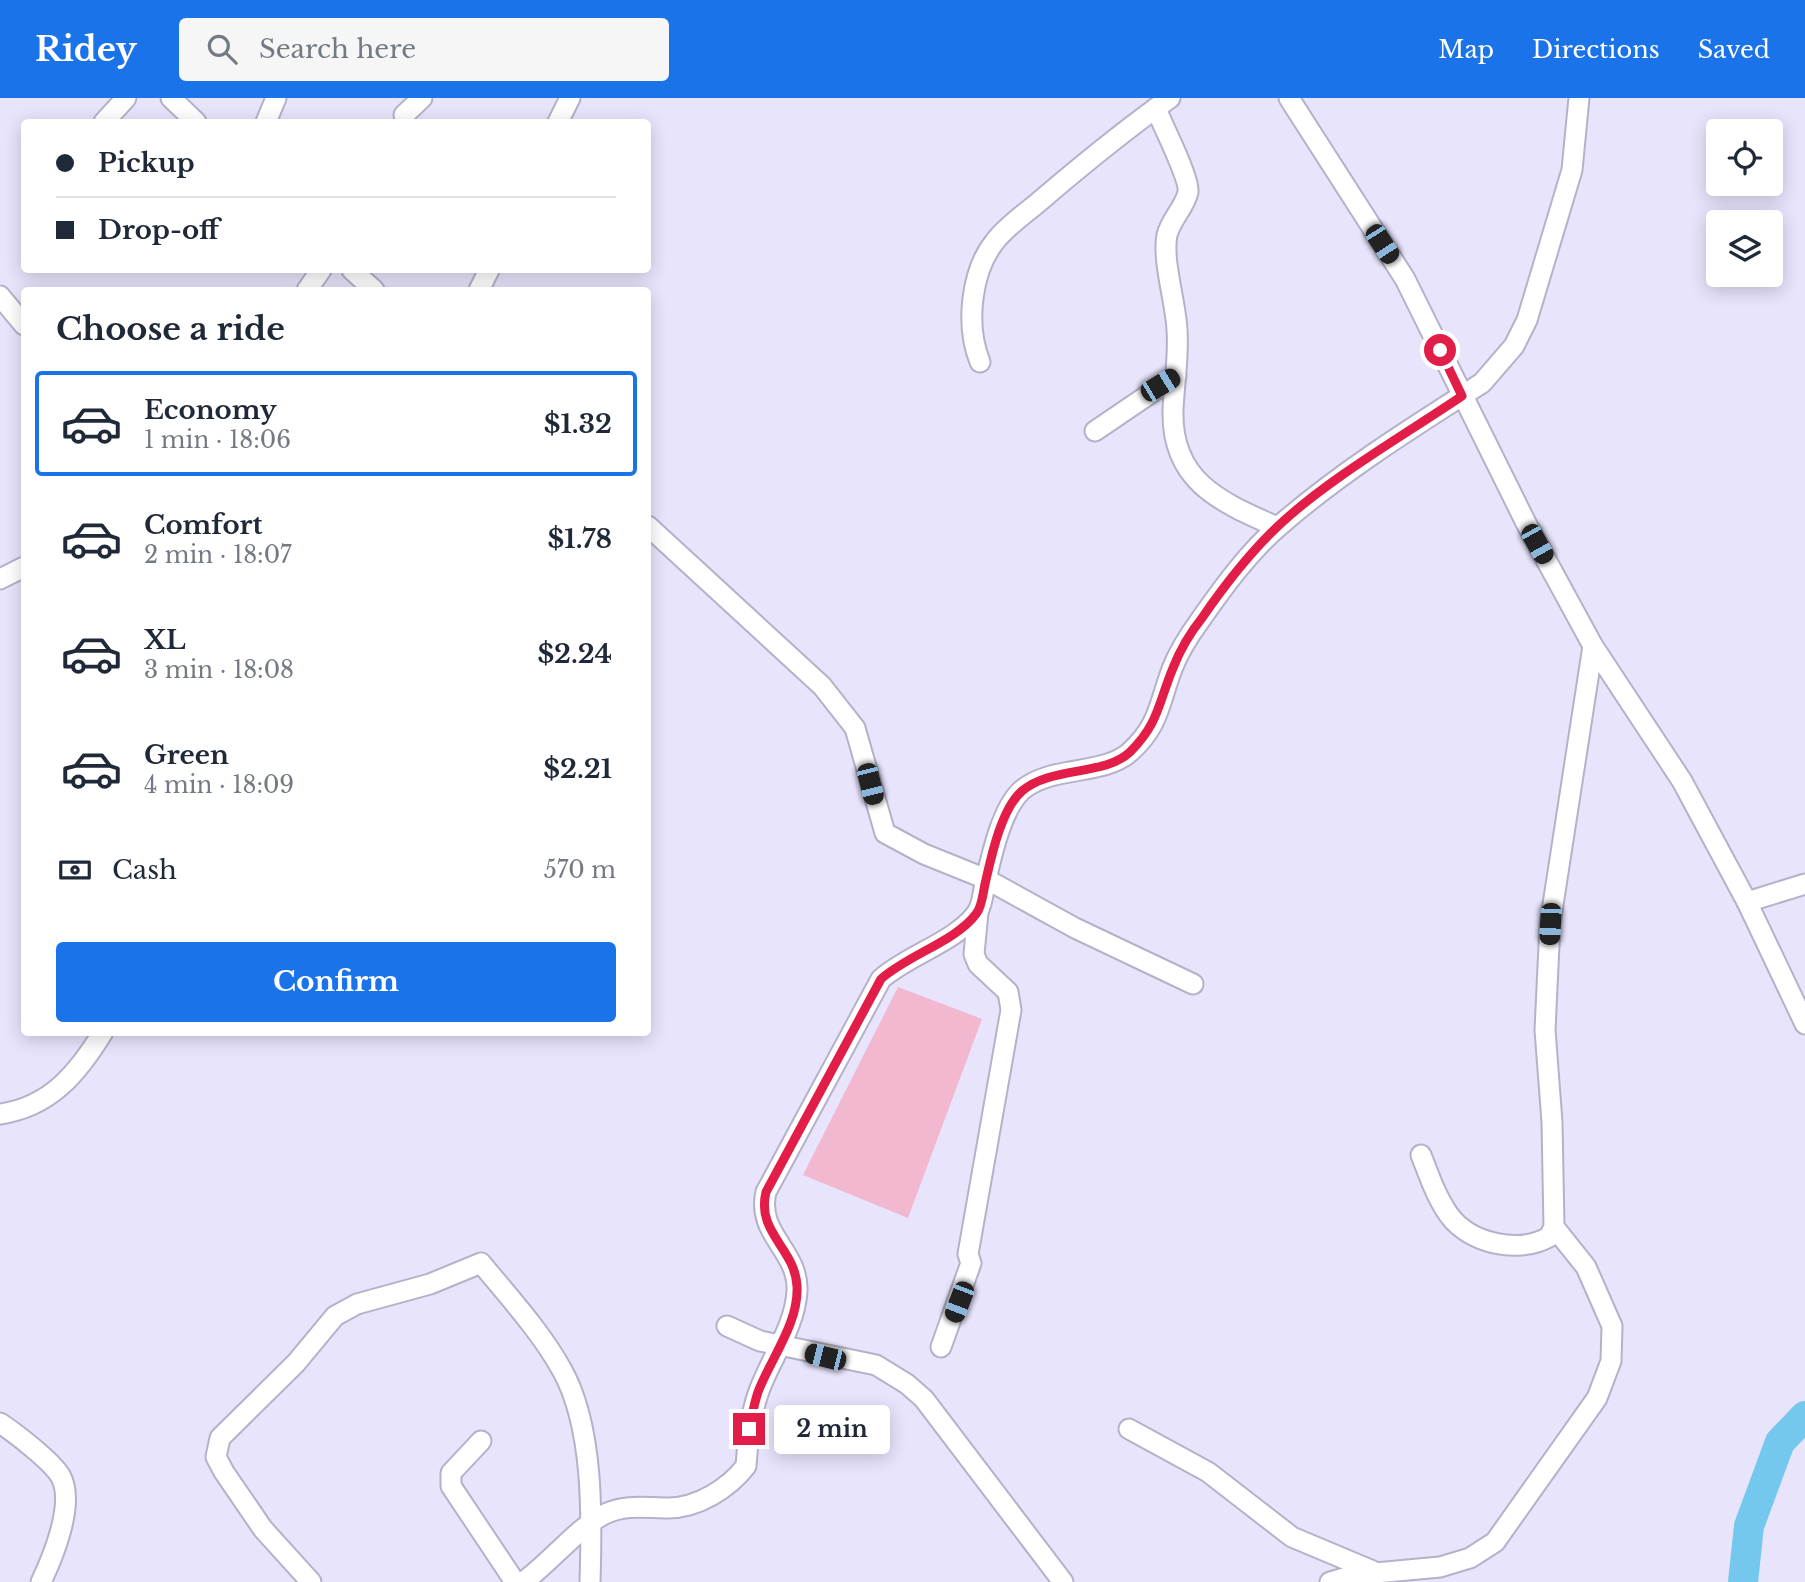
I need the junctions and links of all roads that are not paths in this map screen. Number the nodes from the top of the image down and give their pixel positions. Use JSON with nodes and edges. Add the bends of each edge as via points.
{"nodes":[{"id":1,"x":126,"y":98,"type":"edge"},
{"id":2,"x":171,"y":98,"type":"edge"},
{"id":3,"x":276,"y":98,"type":"edge"},
{"id":4,"x":422,"y":98,"type":"edge"},
{"id":5,"x":570,"y":98,"type":"edge"},
{"id":6,"x":1289,"y":98,"type":"edge"},
{"id":7,"x":1579,"y":98,"type":"edge"},
{"id":8,"x":1163,"y":103,"type":"edge"},
{"id":9,"x":404,"y":115,"type":"dead end"},
{"id":10,"x":107,"y":119,"type":"edge"},
{"id":11,"x":193,"y":119,"type":"edge"},
{"id":12,"x":267,"y":119,"type":"edge"},
{"id":13,"x":560,"y":119,"type":"edge"},
{"id":14,"x":355,"y":273,"type":"edge"},
{"id":15,"x":371,"y":287,"type":"edge"},
{"id":16,"x":2,"y":304,"type":"edge"},
{"id":17,"x":21,"y":322,"type":"edge"},
{"id":18,"x":979,"y":362,"type":"dead end"},
{"id":19,"x":1176,"y":376,"type":"junction"},
{"id":20,"x":1462,"y":396,"type":"junction"},
{"id":21,"x":1095,"y":431,"type":"dead end"},
{"id":22,"x":1277,"y":527,"type":"junction"},
{"id":23,"x":651,"y":529,"type":"edge"},
{"id":24,"x":21,"y":568,"type":"edge"},
{"id":25,"x":0,"y":579,"type":"edge"},
{"id":26,"x":1593,"y":646,"type":"junction"},
{"id":27,"x":986,"y":879,"type":"junction"},
{"id":28,"x":1805,"y":884,"type":"edge"},
{"id":29,"x":1747,"y":902,"type":"junction"},
{"id":30,"x":978,"y":912,"type":"junction"},
{"id":31,"x":1193,"y":984,"type":"dead end"},
{"id":32,"x":1805,"y":1024,"type":"edge"},
{"id":33,"x":100,"y":1036,"type":"edge"},
{"id":34,"x":0,"y":1114,"type":"edge"},
{"id":35,"x":1421,"y":1155,"type":"dead end"},
{"id":36,"x":1554,"y":1227,"type":"junction"},
{"id":37,"x":727,"y":1326,"type":"dead end"},
{"id":38,"x":778,"y":1346,"type":"junction"},
{"id":39,"x":941,"y":1347,"type":"dead end"},
{"id":40,"x":0,"y":1423,"type":"edge"},
{"id":41,"x":1129,"y":1429,"type":"dead end"},
{"id":42,"x":481,"y":1441,"type":"dead end"},
{"id":43,"x":589,"y":1525,"type":"junction"},
{"id":44,"x":1381,"y":1573,"type":"junction"},
{"id":45,"x":41,"y":1582,"type":"edge"},
{"id":46,"x":311,"y":1582,"type":"edge"},
{"id":47,"x":515,"y":1582,"type":"edge"},
{"id":48,"x":523,"y":1582,"type":"edge"},
{"id":49,"x":590,"y":1582,"type":"edge"},
{"id":50,"x":1063,"y":1582,"type":"edge"},
{"id":51,"x":1331,"y":1582,"type":"edge"}],
"edges":[{"from":1,"to":10,"type":"street"},
{"from":2,"to":11,"type":"street"},
{"from":3,"to":12,"type":"street"},
{"from":4,"to":9,"type":"street"},
{"from":5,"to":13,"type":"street"},
{"from":6,"to":20,"type":"street","via":[[1405,279]]},
{"from":7,"to":20,"type":"street","via":[[1572,170],[1527,320],[1499,367]]},
{"from":8,"to":18,"type":"street","via":[[1079,167],[996,240],[979,269],[975,289],[972,319]]},
{"from":8,"to":19,"type":"street","via":[[1188,192],[1167,236],[1178,334]]},
{"from":14,"to":15,"type":"street"},
{"from":16,"to":17,"type":"street"},
{"from":19,"to":21,"type":"street"},
{"from":19,"to":22,"type":"street","via":[[1174,428],[1182,459],[1197,482],[1219,501]]},
{"from":20,"to":22,"type":"street","via":[[1323,490]]},
{"from":20,"to":26,"type":"street"},
{"from":22,"to":27,"type":"street","via":[[1236,572],[1188,638],[1173,667],[1154,726],[1127,755],[1113,762],[1048,777],[1021,792],[1000,829]]},
{"from":23,"to":27,"type":"street","via":[[849,715],[885,833]]},
{"from":24,"to":25,"type":"street"},
{"from":26,"to":29,"type":"street","via":[[1682,781]]},
{"from":26,"to":36,"type":"street","via":[[1550,924],[1545,1030]]},
{"from":27,"to":30,"type":"street"},
{"from":27,"to":31,"type":"street"},
{"from":28,"to":29,"type":"street"},
{"from":29,"to":32,"type":"street"},
{"from":30,"to":38,"type":"street","via":[[963,927],[881,979],[766,1192],[765,1219],[796,1271],[794,1311]]},
{"from":30,"to":39,"type":"street","via":[[974,954],[978,964],[1008,992],[1011,1010],[1001,1084],[978,1185],[968,1254],[971,1263]]},
{"from":33,"to":34,"type":"street","via":[[68,1082],[27,1106]]},
{"from":35,"to":36,"type":"street","via":[[1450,1217],[1467,1232],[1505,1246],[1526,1245],[1549,1237]]},
{"from":36,"to":44,"type":"street","via":[[1586,1267],[1612,1326],[1611,1361],[1597,1398],[1495,1542],[1470,1558],[1440,1567]]},
{"from":37,"to":38,"type":"street"},
{"from":38,"to":43,"type":"street","via":[[758,1394],[746,1466],[739,1475],[723,1489],[684,1507],[624,1507]]},
{"from":38,"to":50,"type":"street","via":[[876,1365],[907,1384],[924,1399]]},
{"from":40,"to":45,"type":"street","via":[[21,1437],[61,1478],[65,1506],[58,1540]]},
{"from":41,"to":44,"type":"street","via":[[1208,1472],[1292,1537]]},
{"from":42,"to":47,"type":"street","via":[[451,1473],[451,1486]]},
{"from":43,"to":46,"type":"street","via":[[583,1433],[571,1389],[551,1352],[481,1264],[430,1284],[364,1301],[335,1316],[296,1363],[220,1438],[216,1457],[223,1472],[263,1529]]},
{"from":43,"to":48,"type":"street"},
{"from":43,"to":49,"type":"street"},
{"from":44,"to":51,"type":"street"}]}
